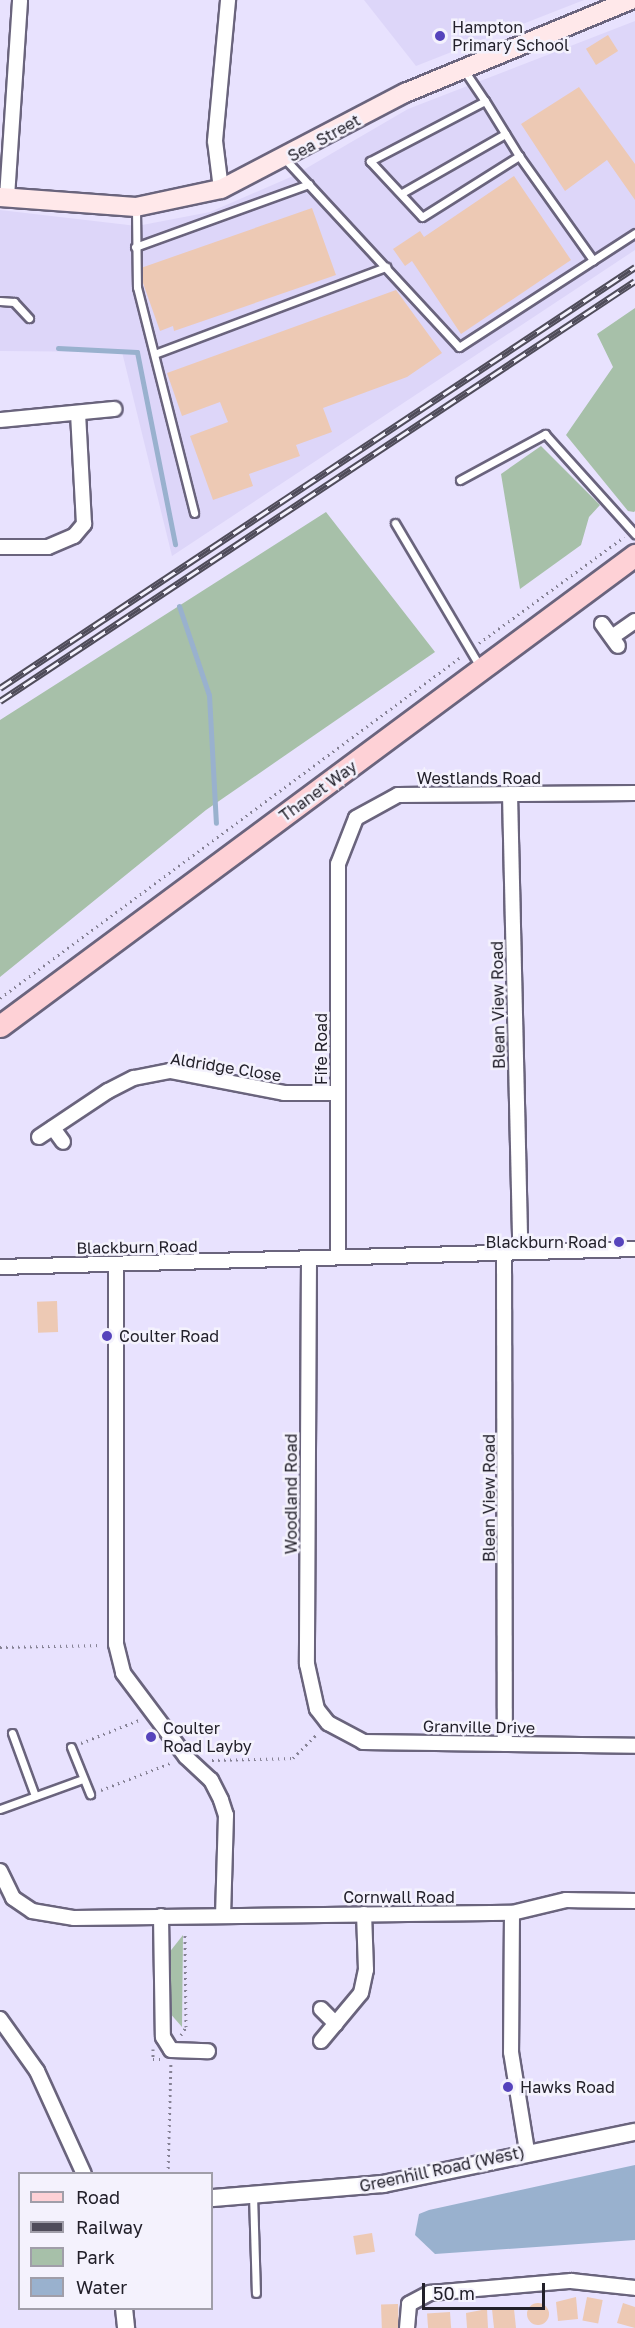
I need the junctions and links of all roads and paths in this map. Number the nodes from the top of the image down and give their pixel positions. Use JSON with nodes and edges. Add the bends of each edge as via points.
{"nodes":[{"id":1,"x":20,"y":0,"type":"edge"},
{"id":2,"x":228,"y":0,"type":"edge"},
{"id":3,"x":632,"y":0,"type":"edge"},
{"id":4,"x":464,"y":70,"type":"junction"},
{"id":5,"x":485,"y":101,"type":"junction"},
{"id":6,"x":505,"y":134,"type":"junction"},
{"id":7,"x":519,"y":156,"type":"junction"},
{"id":8,"x":285,"y":159,"type":"junction"},
{"id":9,"x":309,"y":184,"type":"junction"},
{"id":10,"x":221,"y":189,"type":"junction"},
{"id":11,"x":402,"y":194,"type":"junction"},
{"id":12,"x":3,"y":197,"type":"edge"},
{"id":13,"x":136,"y":207,"type":"junction"},
{"id":14,"x":635,"y":233,"type":"edge"},
{"id":15,"x":135,"y":247,"type":"junction"},
{"id":16,"x":593,"y":260,"type":"junction"},
{"id":17,"x":386,"y":267,"type":"junction"},
{"id":18,"x":0,"y":301,"type":"edge"},
{"id":19,"x":29,"y":318,"type":"dead end"},
{"id":20,"x":157,"y":353,"type":"junction"},
{"id":21,"x":114,"y":409,"type":"dead end"},
{"id":22,"x":78,"y":413,"type":"junction"},
{"id":23,"x":0,"y":420,"type":"edge"},
{"id":24,"x":460,"y":480,"type":"dead end"},
{"id":25,"x":194,"y":513,"type":"dead end"},
{"id":26,"x":395,"y":524,"type":"dead end"},
{"id":27,"x":634,"y":532,"type":"edge"},
{"id":28,"x":0,"y":547,"type":"edge"},
{"id":29,"x":635,"y":555,"type":"edge"},
{"id":30,"x":635,"y":621,"type":"edge"},
{"id":31,"x":602,"y":624,"type":"dead end"},
{"id":32,"x":470,"y":650,"type":"junction"},
{"id":33,"x":481,"y":670,"type":"junction"},
{"id":34,"x":635,"y":793,"type":"edge"},
{"id":35,"x":510,"y":794,"type":"junction"},
{"id":36,"x":344,"y":842,"type":"joint"},
{"id":37,"x":0,"y":998,"type":"edge"},
{"id":38,"x":0,"y":1026,"type":"edge"},
{"id":39,"x":337,"y":1093,"type":"junction"},
{"id":40,"x":53,"y":1128,"type":"junction"},
{"id":41,"x":39,"y":1137,"type":"dead end"},
{"id":42,"x":63,"y":1142,"type":"dead end"},
{"id":43,"x":635,"y":1249,"type":"edge"},
{"id":44,"x":520,"y":1252,"type":"junction"},
{"id":45,"x":504,"y":1253,"type":"junction"},
{"id":46,"x":338,"y":1257,"type":"junction"},
{"id":47,"x":309,"y":1259,"type":"junction"},
{"id":48,"x":116,"y":1265,"type":"junction"},
{"id":49,"x":0,"y":1267,"type":"edge"},
{"id":50,"x":116,"y":1644,"type":"junction"},
{"id":51,"x":0,"y":1647,"type":"edge"},
{"id":52,"x":153,"y":1715,"type":"junction"},
{"id":53,"x":328,"y":1723,"type":"junction"},
{"id":54,"x":12,"y":1733,"type":"dead end"},
{"id":55,"x":505,"y":1744,"type":"junction"},
{"id":56,"x":635,"y":1746,"type":"edge"},
{"id":57,"x":71,"y":1747,"type":"joint"},
{"id":58,"x":186,"y":1757,"type":"junction"},
{"id":59,"x":197,"y":1767,"type":"junction"},
{"id":60,"x":83,"y":1779,"type":"junction"},
{"id":61,"x":90,"y":1794,"type":"joint"},
{"id":62,"x":35,"y":1796,"type":"junction"},
{"id":63,"x":0,"y":1809,"type":"edge"},
{"id":64,"x":0,"y":1871,"type":"edge"},
{"id":65,"x":635,"y":1901,"type":"edge"},
{"id":66,"x":512,"y":1913,"type":"junction"},
{"id":67,"x":224,"y":1914,"type":"junction"},
{"id":68,"x":364,"y":1914,"type":"junction"},
{"id":69,"x":185,"y":1915,"type":"junction"},
{"id":70,"x":160,"y":1916,"type":"junction"},
{"id":71,"x":321,"y":2009,"type":"dead end"},
{"id":72,"x":0,"y":2019,"type":"edge"},
{"id":73,"x":336,"y":2024,"type":"junction"},
{"id":74,"x":321,"y":2041,"type":"dead end"},
{"id":75,"x":171,"y":2050,"type":"junction"},
{"id":76,"x":208,"y":2051,"type":"dead end"},
{"id":77,"x":635,"y":2132,"type":"edge"},
{"id":78,"x":527,"y":2151,"type":"junction"},
{"id":79,"x":83,"y":2172,"type":"edge"},
{"id":80,"x":168,"y":2172,"type":"edge"},
{"id":81,"x":253,"y":2192,"type":"junction"},
{"id":82,"x":213,"y":2198,"type":"edge"},
{"id":83,"x":635,"y":2288,"type":"edge"},
{"id":84,"x":256,"y":2293,"type":"dead end"},
{"id":85,"x":124,"y":2310,"type":"edge"},
{"id":86,"x":126,"y":2328,"type":"edge"},
{"id":87,"x":407,"y":2328,"type":"edge"}],
"edges":[{"from":1,"to":12,"type":"street"},
{"from":2,"to":10,"type":"street","via":[[215,141]]},
{"from":3,"to":4,"type":"main road","name":"Sea Street"},
{"from":4,"to":5,"type":"lane"},
{"from":4,"to":8,"type":"main road","name":"Sea Street","via":[[405,93]]},
{"from":5,"to":6,"type":"lane"},
{"from":5,"to":11,"type":"lane","via":[[370,161]]},
{"from":6,"to":7,"type":"lane"},
{"from":6,"to":11,"type":"lane"},
{"from":7,"to":11,"type":"lane","via":[[422,217]]},
{"from":7,"to":16,"type":"lane"},
{"from":8,"to":9,"type":"lane"},
{"from":8,"to":10,"type":"main road","name":"Sea Street"},
{"from":9,"to":15,"type":"lane"},
{"from":9,"to":17,"type":"lane"},
{"from":10,"to":13,"type":"main road","name":"Sea Street"},
{"from":12,"to":13,"type":"main road","name":"Sea Street"},
{"from":13,"to":15,"type":"lane"},
{"from":14,"to":16,"type":"lane"},
{"from":15,"to":20,"type":"lane","via":[[137,287]]},
{"from":16,"to":17,"type":"lane","via":[[459,347]]},
{"from":17,"to":20,"type":"lane"},
{"from":18,"to":19,"type":"lane","via":[[14,302]]},
{"from":20,"to":25,"type":"lane"},
{"from":21,"to":22,"type":"street"},
{"from":22,"to":23,"type":"street"},
{"from":22,"to":28,"type":"street","via":[[84,524],[74,536],[48,547]]},
{"from":24,"to":27,"type":"lane","via":[[546,434]]},
{"from":26,"to":32,"type":"lane"},
{"from":27,"to":32,"type":"path"},
{"from":29,"to":33,"type":"main road","name":"Thanet Way"},
{"from":30,"to":31,"type":"street","via":[[615,642]]},
{"from":32,"to":33,"type":"lane"},
{"from":32,"to":37,"type":"path"},
{"from":33,"to":38,"type":"main road","name":"Thanet Way"},
{"from":34,"to":35,"type":"street","name":"Westlands Road"},
{"from":35,"to":36,"type":"street","name":"Westlands Road","via":[[398,795],[356,818]]},
{"from":35,"to":44,"type":"street","name":"Blean View Road"},
{"from":36,"to":39,"type":"street","name":"Fife Road","via":[[338,864]]},
{"from":39,"to":40,"type":"street","name":"Aldridge Close","via":[[284,1093],[170,1071],[134,1078]]},
{"from":39,"to":46,"type":"street","name":"Fife Road"},
{"from":40,"to":41,"type":"street","name":"Aldridge Close"},
{"from":40,"to":42,"type":"street"},
{"from":43,"to":44,"type":"street","name":"Blackburn Road"},
{"from":44,"to":45,"type":"street","name":"Blackburn Road"},
{"from":45,"to":46,"type":"street","name":"Blackburn Road"},
{"from":45,"to":55,"type":"street","name":"Blean View Road"},
{"from":46,"to":47,"type":"street","name":"Blackburn Road"},
{"from":47,"to":48,"type":"street","name":"Blackburn Road"},
{"from":47,"to":53,"type":"street","name":"Woodland Road","via":[[307,1664],[310,1694]]},
{"from":48,"to":49,"type":"street","name":"Blackburn Road"},
{"from":48,"to":50,"type":"street"},
{"from":50,"to":51,"type":"path"},
{"from":50,"to":52,"type":"street","via":[[123,1673]]},
{"from":52,"to":57,"type":"path"},
{"from":52,"to":58,"type":"street"},
{"from":53,"to":55,"type":"street","name":"Granville Drive","via":[[363,1742]]},
{"from":53,"to":59,"type":"path","via":[[293,1758],[217,1758]]},
{"from":54,"to":62,"type":"lane"},
{"from":55,"to":56,"type":"street","name":"Granville Drive"},
{"from":57,"to":60,"type":"lane"},
{"from":58,"to":59,"type":"street"},
{"from":58,"to":61,"type":"path"},
{"from":59,"to":67,"type":"street","via":[[211,1780],[226,1815]]},
{"from":60,"to":61,"type":"lane"},
{"from":60,"to":62,"type":"lane"},
{"from":62,"to":63,"type":"lane"},
{"from":64,"to":70,"type":"street","name":"Cornwall Road","via":[[13,1898],[46,1915]]},
{"from":65,"to":66,"type":"street","name":"Cornwall Road","via":[[566,1900]]},
{"from":66,"to":68,"type":"street","name":"Cornwall Road"},
{"from":66,"to":78,"type":"street","via":[[511,2052]]},
{"from":67,"to":68,"type":"street","name":"Cornwall Road"},
{"from":67,"to":69,"type":"street","name":"Cornwall Road"},
{"from":68,"to":73,"type":"street","via":[[366,1970],[361,1993]]},
{"from":69,"to":70,"type":"street","name":"Cornwall Road"},
{"from":69,"to":75,"type":"path","via":[[186,2027]]},
{"from":70,"to":75,"type":"street","via":[[163,2037]]},
{"from":71,"to":73,"type":"street"},
{"from":72,"to":79,"type":"street","via":[[37,2071]]},
{"from":73,"to":74,"type":"street"},
{"from":75,"to":76,"type":"street"},
{"from":75,"to":80,"type":"path"},
{"from":77,"to":78,"type":"street","name":"Greenhill Road (West)"},
{"from":78,"to":81,"type":"street","name":"Greenhill Road (West)","via":[[383,2184]]},
{"from":81,"to":82,"type":"street","name":"Greenhill Road (West)"},
{"from":81,"to":84,"type":"lane"},
{"from":83,"to":87,"type":"street","via":[[571,2281],[418,2297],[408,2309]]},
{"from":85,"to":86,"type":"street"}]}
